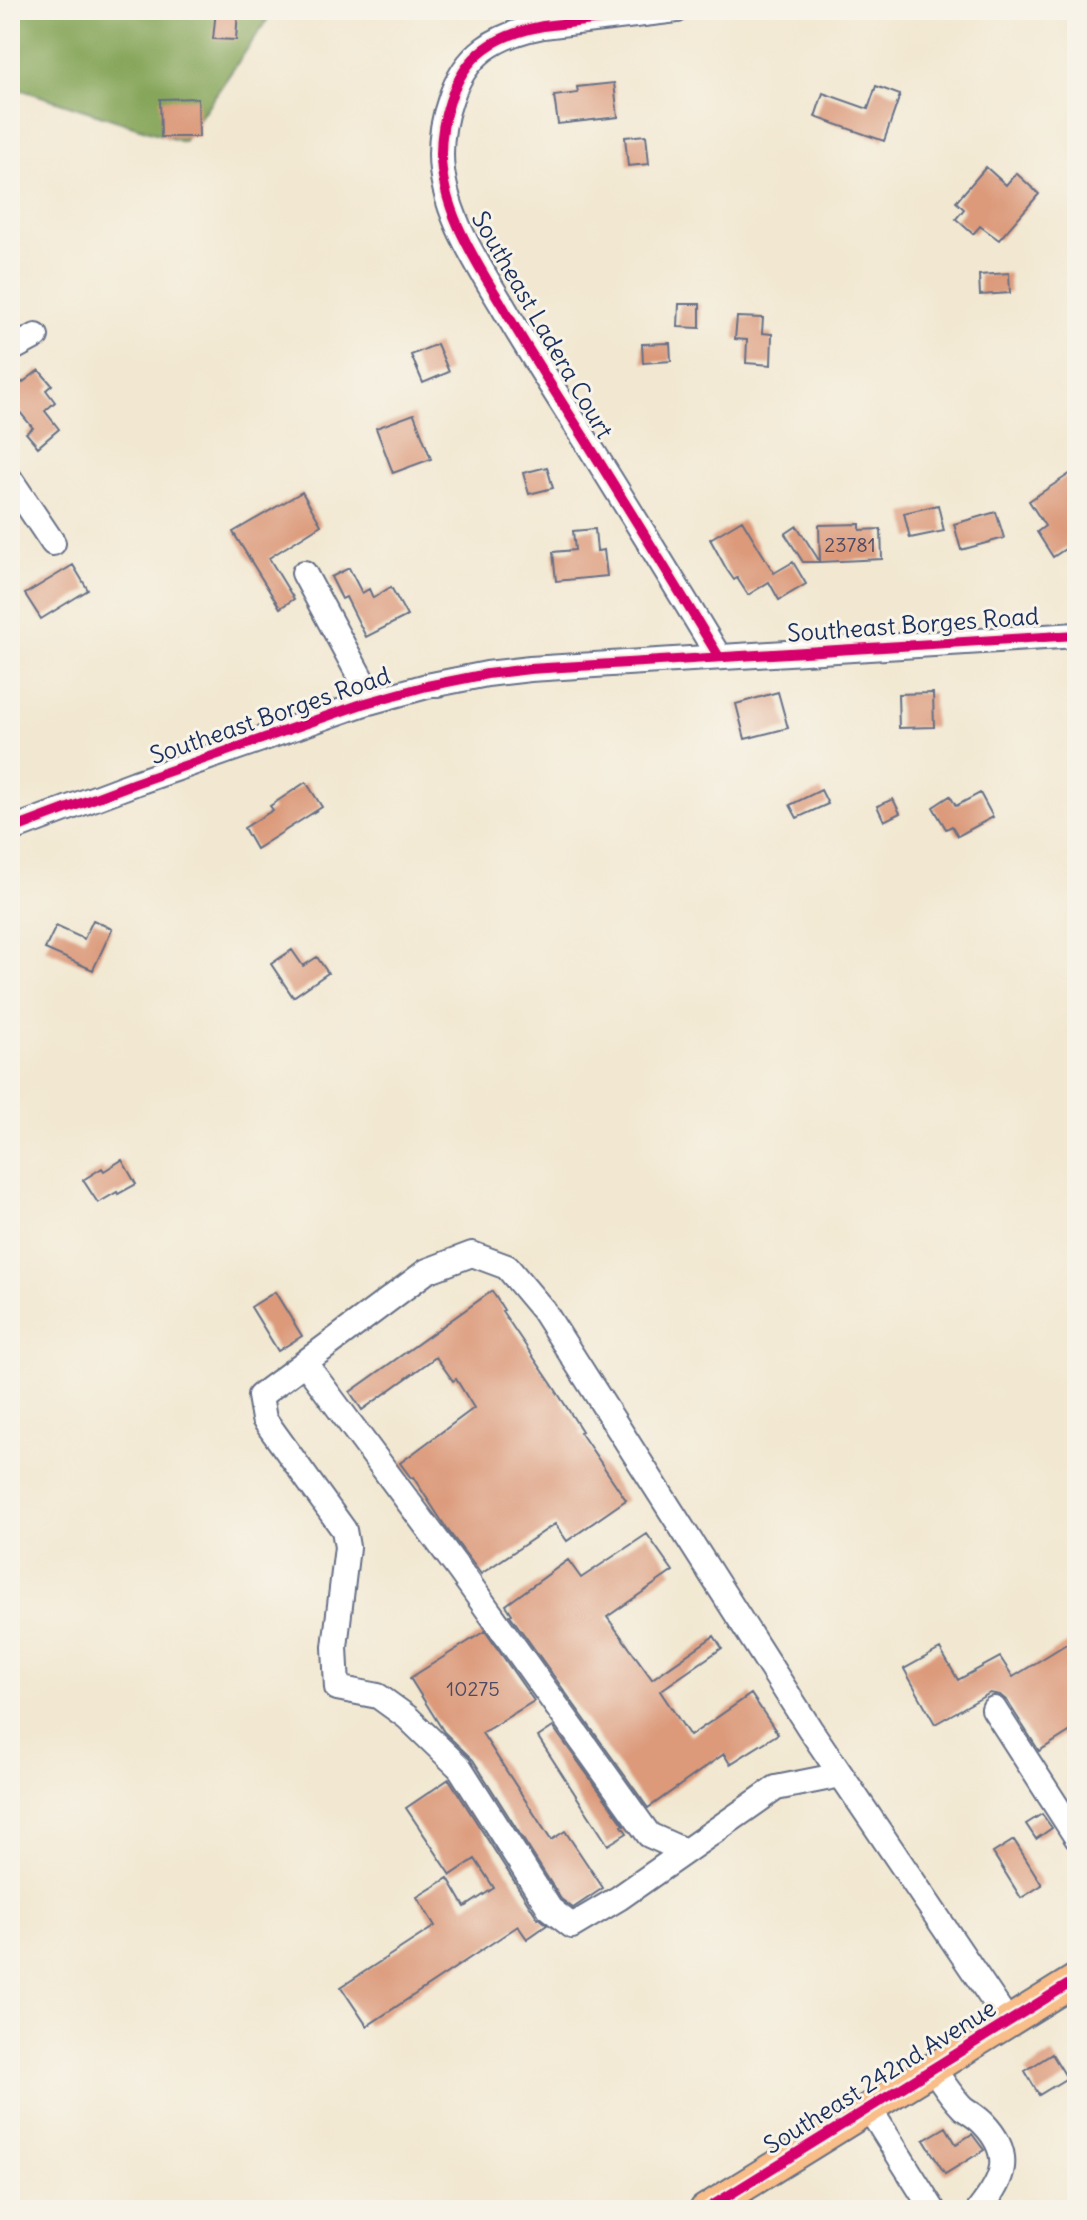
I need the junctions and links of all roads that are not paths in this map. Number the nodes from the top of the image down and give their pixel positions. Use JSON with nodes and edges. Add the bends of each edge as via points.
{"nodes":[{"id":1,"x":677,"y":10,"type":"edge"},
{"id":2,"x":36,"y":336,"type":"dead end"},
{"id":3,"x":10,"y":350,"type":"edge"},
{"id":4,"x":10,"y":479,"type":"edge"},
{"id":5,"x":53,"y":543,"type":"dead end"},
{"id":6,"x":304,"y":573,"type":"dead end"},
{"id":7,"x":1077,"y":635,"type":"edge"},
{"id":8,"x":719,"y":657,"type":"junction"},
{"id":9,"x":373,"y":701,"type":"junction"},
{"id":10,"x":10,"y":830,"type":"edge"},
{"id":11,"x":305,"y":1363,"type":"junction"},
{"id":12,"x":994,"y":1709,"type":"dead end"},
{"id":13,"x":841,"y":1775,"type":"junction"},
{"id":14,"x":1077,"y":1838,"type":"edge"},
{"id":15,"x":685,"y":1851,"type":"junction"},
{"id":16,"x":1077,"y":1979,"type":"edge"},
{"id":17,"x":1008,"y":2022,"type":"junction"},
{"id":18,"x":933,"y":2068,"type":"junction"},
{"id":19,"x":869,"y":2108,"type":"junction"},
{"id":20,"x":705,"y":2210,"type":"edge"},
{"id":21,"x":933,"y":2210,"type":"edge"},
{"id":22,"x":979,"y":2210,"type":"edge"}],
"edges":[{"from":1,"to":8,"type":"street","name":"Southeast Ladera Court","via":[[543,26],[501,37],[466,66],[455,85],[443,122],[441,157],[450,206],[469,250]]},
{"from":2,"to":3,"type":"street"},
{"from":4,"to":5,"type":"street"},
{"from":6,"to":9,"type":"street"},
{"from":7,"to":8,"type":"street","name":"Southeast Borges Road"},
{"from":8,"to":9,"type":"street","name":"Southeast Borges Road","via":[[487,674]]},
{"from":9,"to":10,"type":"street","name":"Southeast Borges Road"},
{"from":11,"to":13,"type":"street","via":[[427,1271],[472,1254],[507,1267],[543,1310]]},
{"from":11,"to":15,"type":"street","via":[[649,1835]]},
{"from":11,"to":15,"type":"street","via":[[260,1396],[264,1419],[344,1530],[337,1688],[378,1696],[460,1768],[550,1909],[572,1926]]},
{"from":12,"to":14,"type":"street"},
{"from":13,"to":15,"type":"street","via":[[776,1788]]},
{"from":13,"to":17,"type":"street"},
{"from":16,"to":17,"type":"main road","name":"Southeast 242nd Avenue"},
{"from":17,"to":18,"type":"main road","name":"Southeast 242nd Avenue"},
{"from":18,"to":19,"type":"main road","name":"Southeast 242nd Avenue"},
{"from":18,"to":22,"type":"street","via":[[1000,2144],[1003,2166],[995,2190]]},
{"from":19,"to":20,"type":"main road","name":"Southeast 242nd Avenue"},
{"from":19,"to":21,"type":"street"}]}
